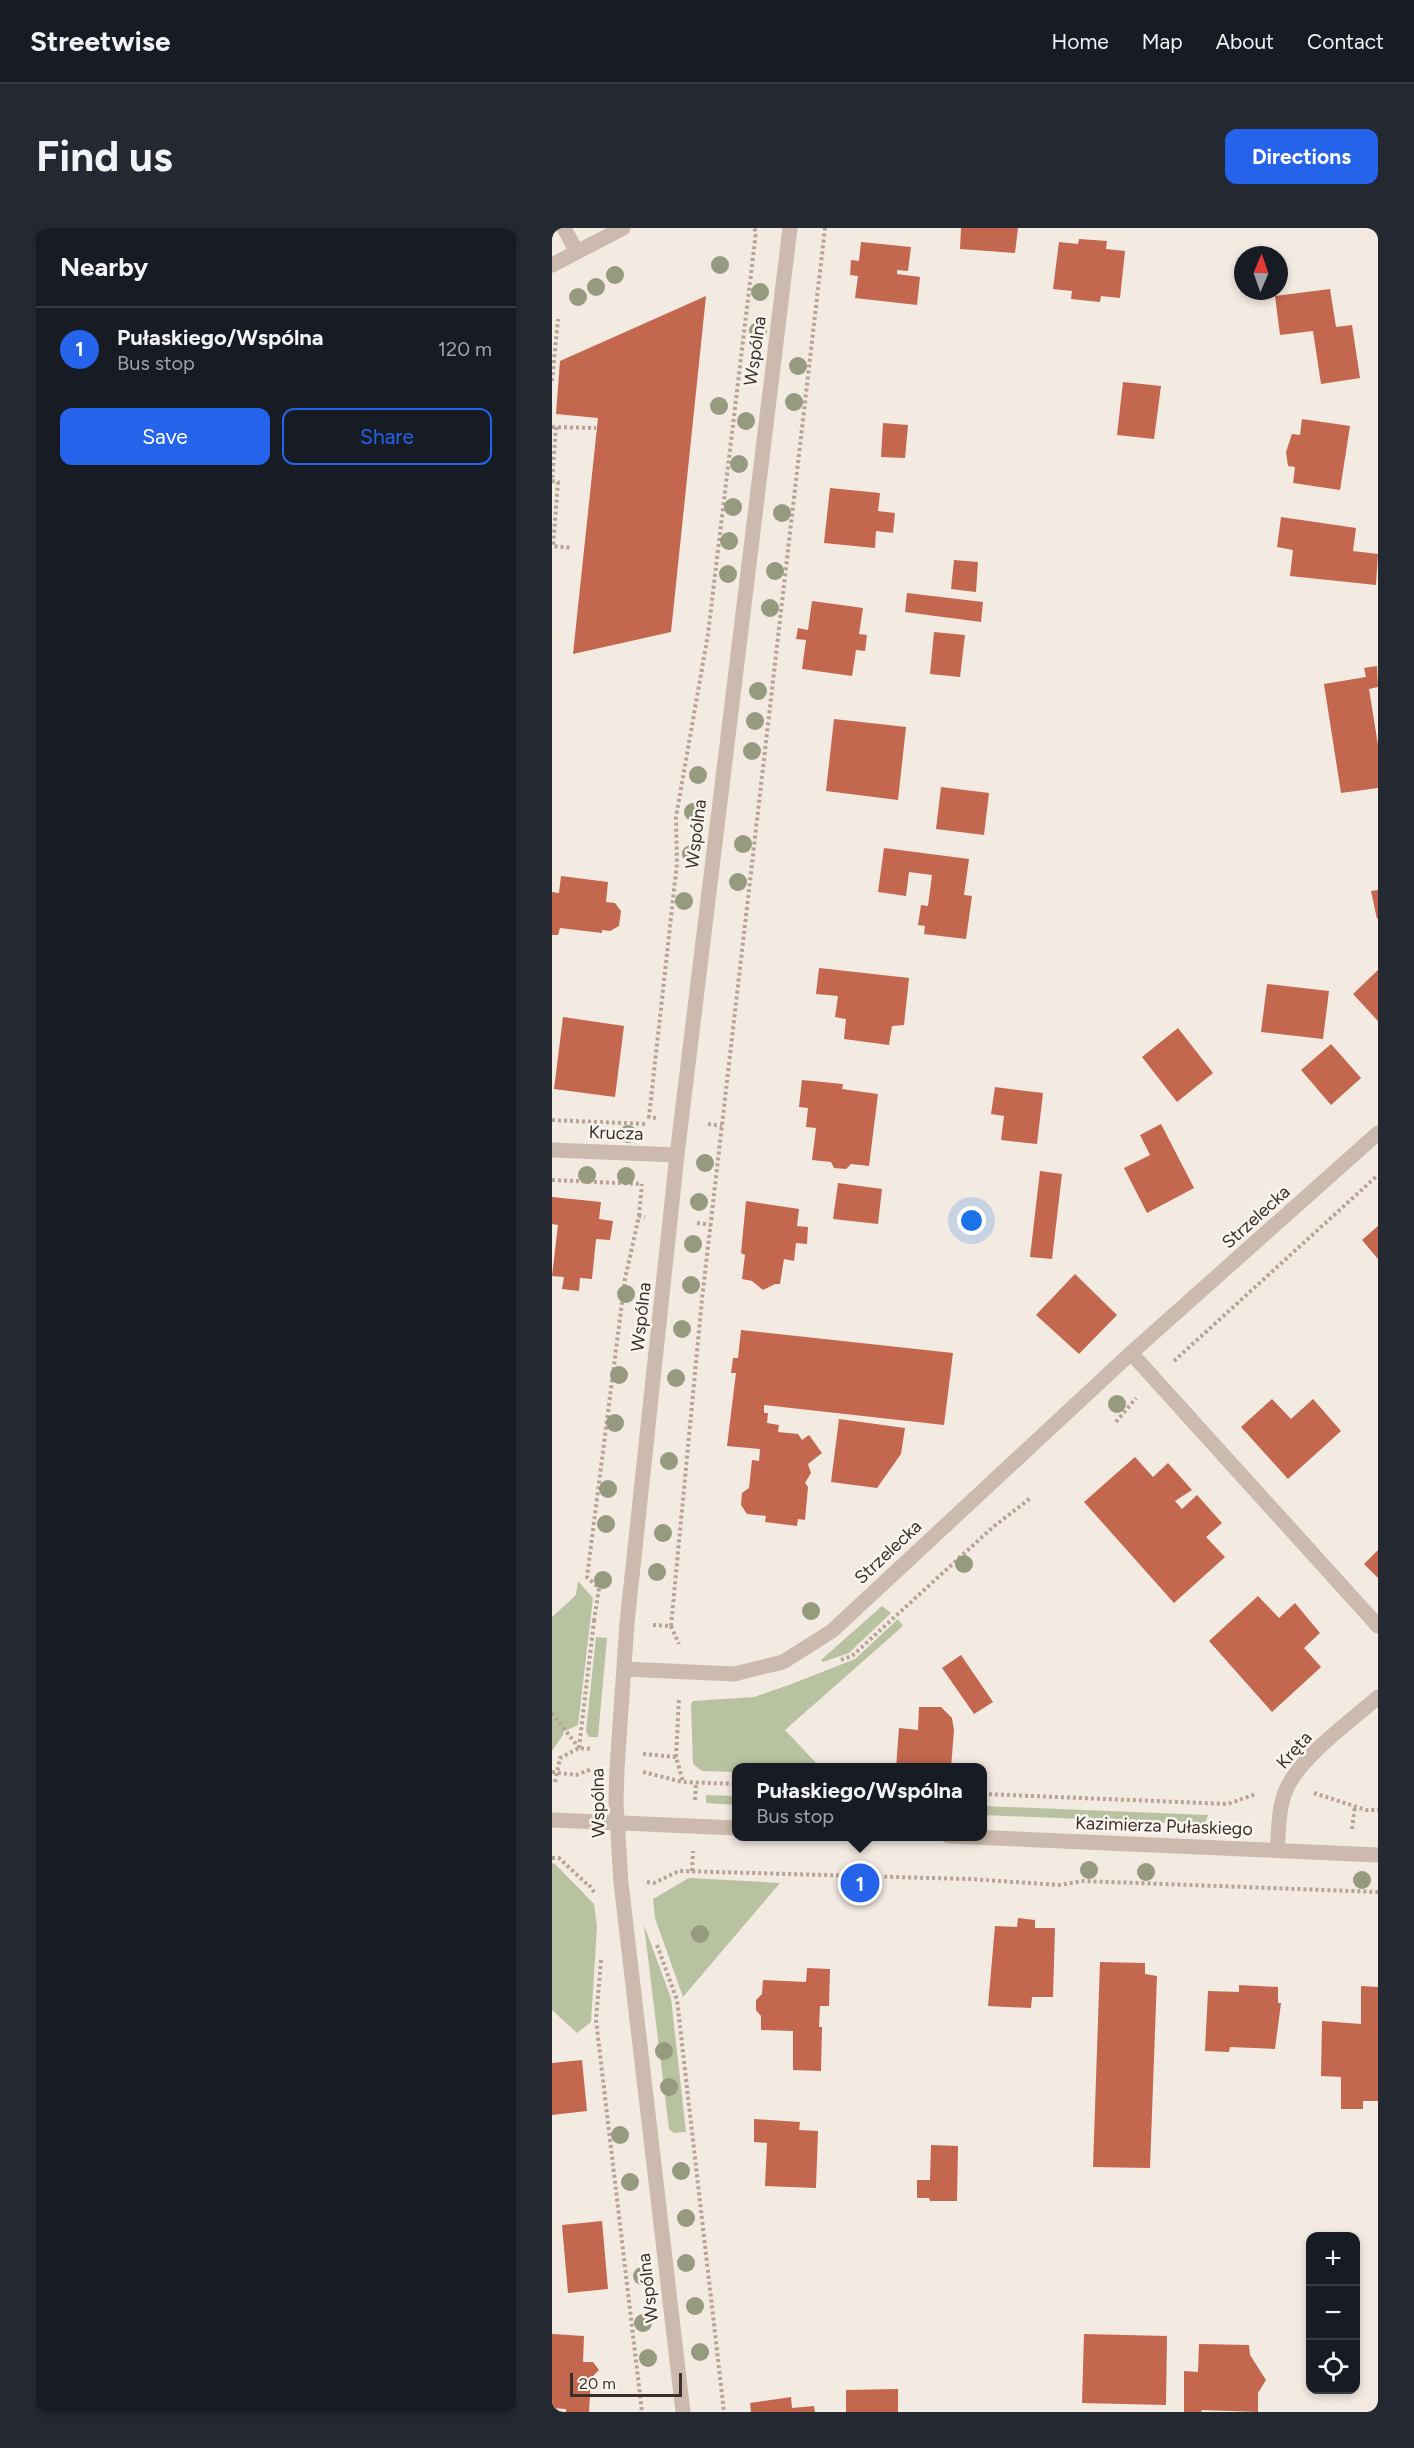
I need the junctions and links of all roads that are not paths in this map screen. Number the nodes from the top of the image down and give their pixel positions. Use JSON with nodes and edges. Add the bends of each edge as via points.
{"nodes":[{"id":1,"x":564,"y":228,"type":"edge"},
{"id":2,"x":623,"y":228,"type":"edge"},
{"id":3,"x":790,"y":228,"type":"edge"},
{"id":4,"x":577,"y":252,"type":"junction"},
{"id":5,"x":552,"y":265,"type":"edge"},
{"id":6,"x":1378,"y":1133,"type":"edge"},
{"id":7,"x":552,"y":1150,"type":"edge"},
{"id":8,"x":677,"y":1155,"type":"junction"},
{"id":9,"x":1131,"y":1353,"type":"junction"},
{"id":10,"x":1378,"y":1626,"type":"edge"},
{"id":11,"x":624,"y":1669,"type":"junction"},
{"id":12,"x":1378,"y":1697,"type":"edge"},
{"id":13,"x":552,"y":1820,"type":"edge"},
{"id":14,"x":617,"y":1823,"type":"junction"},
{"id":15,"x":732,"y":1828,"type":"edge"},
{"id":16,"x":987,"y":1838,"type":"edge"},
{"id":17,"x":1277,"y":1850,"type":"junction"},
{"id":18,"x":1378,"y":1854,"type":"edge"},
{"id":19,"x":682,"y":2412,"type":"edge"}],
"edges":[{"from":1,"to":4,"type":"street"},
{"from":2,"to":4,"type":"street"},
{"from":3,"to":8,"type":"street","name":"Wspólna"},
{"from":4,"to":5,"type":"street"},
{"from":6,"to":9,"type":"street","name":"Strzelecka"},
{"from":7,"to":8,"type":"street","name":"Krucza"},
{"from":8,"to":11,"type":"street","name":"Wspólna"},
{"from":9,"to":10,"type":"street"},
{"from":9,"to":11,"type":"street","name":"Strzelecka","via":[[832,1631],[783,1662],[734,1674]]},
{"from":11,"to":14,"type":"street","name":"Wspólna"},
{"from":12,"to":17,"type":"street","name":"Kręta","via":[[1304,1762],[1289,1783],[1282,1805]]},
{"from":13,"to":14,"type":"street"},
{"from":14,"to":15,"type":"street"},
{"from":14,"to":19,"type":"street","name":"Wspólna"},
{"from":16,"to":17,"type":"street","name":"Kazimierza Pułaskiego"},
{"from":17,"to":18,"type":"street","name":"Kazimierza Pułaskiego"}]}
